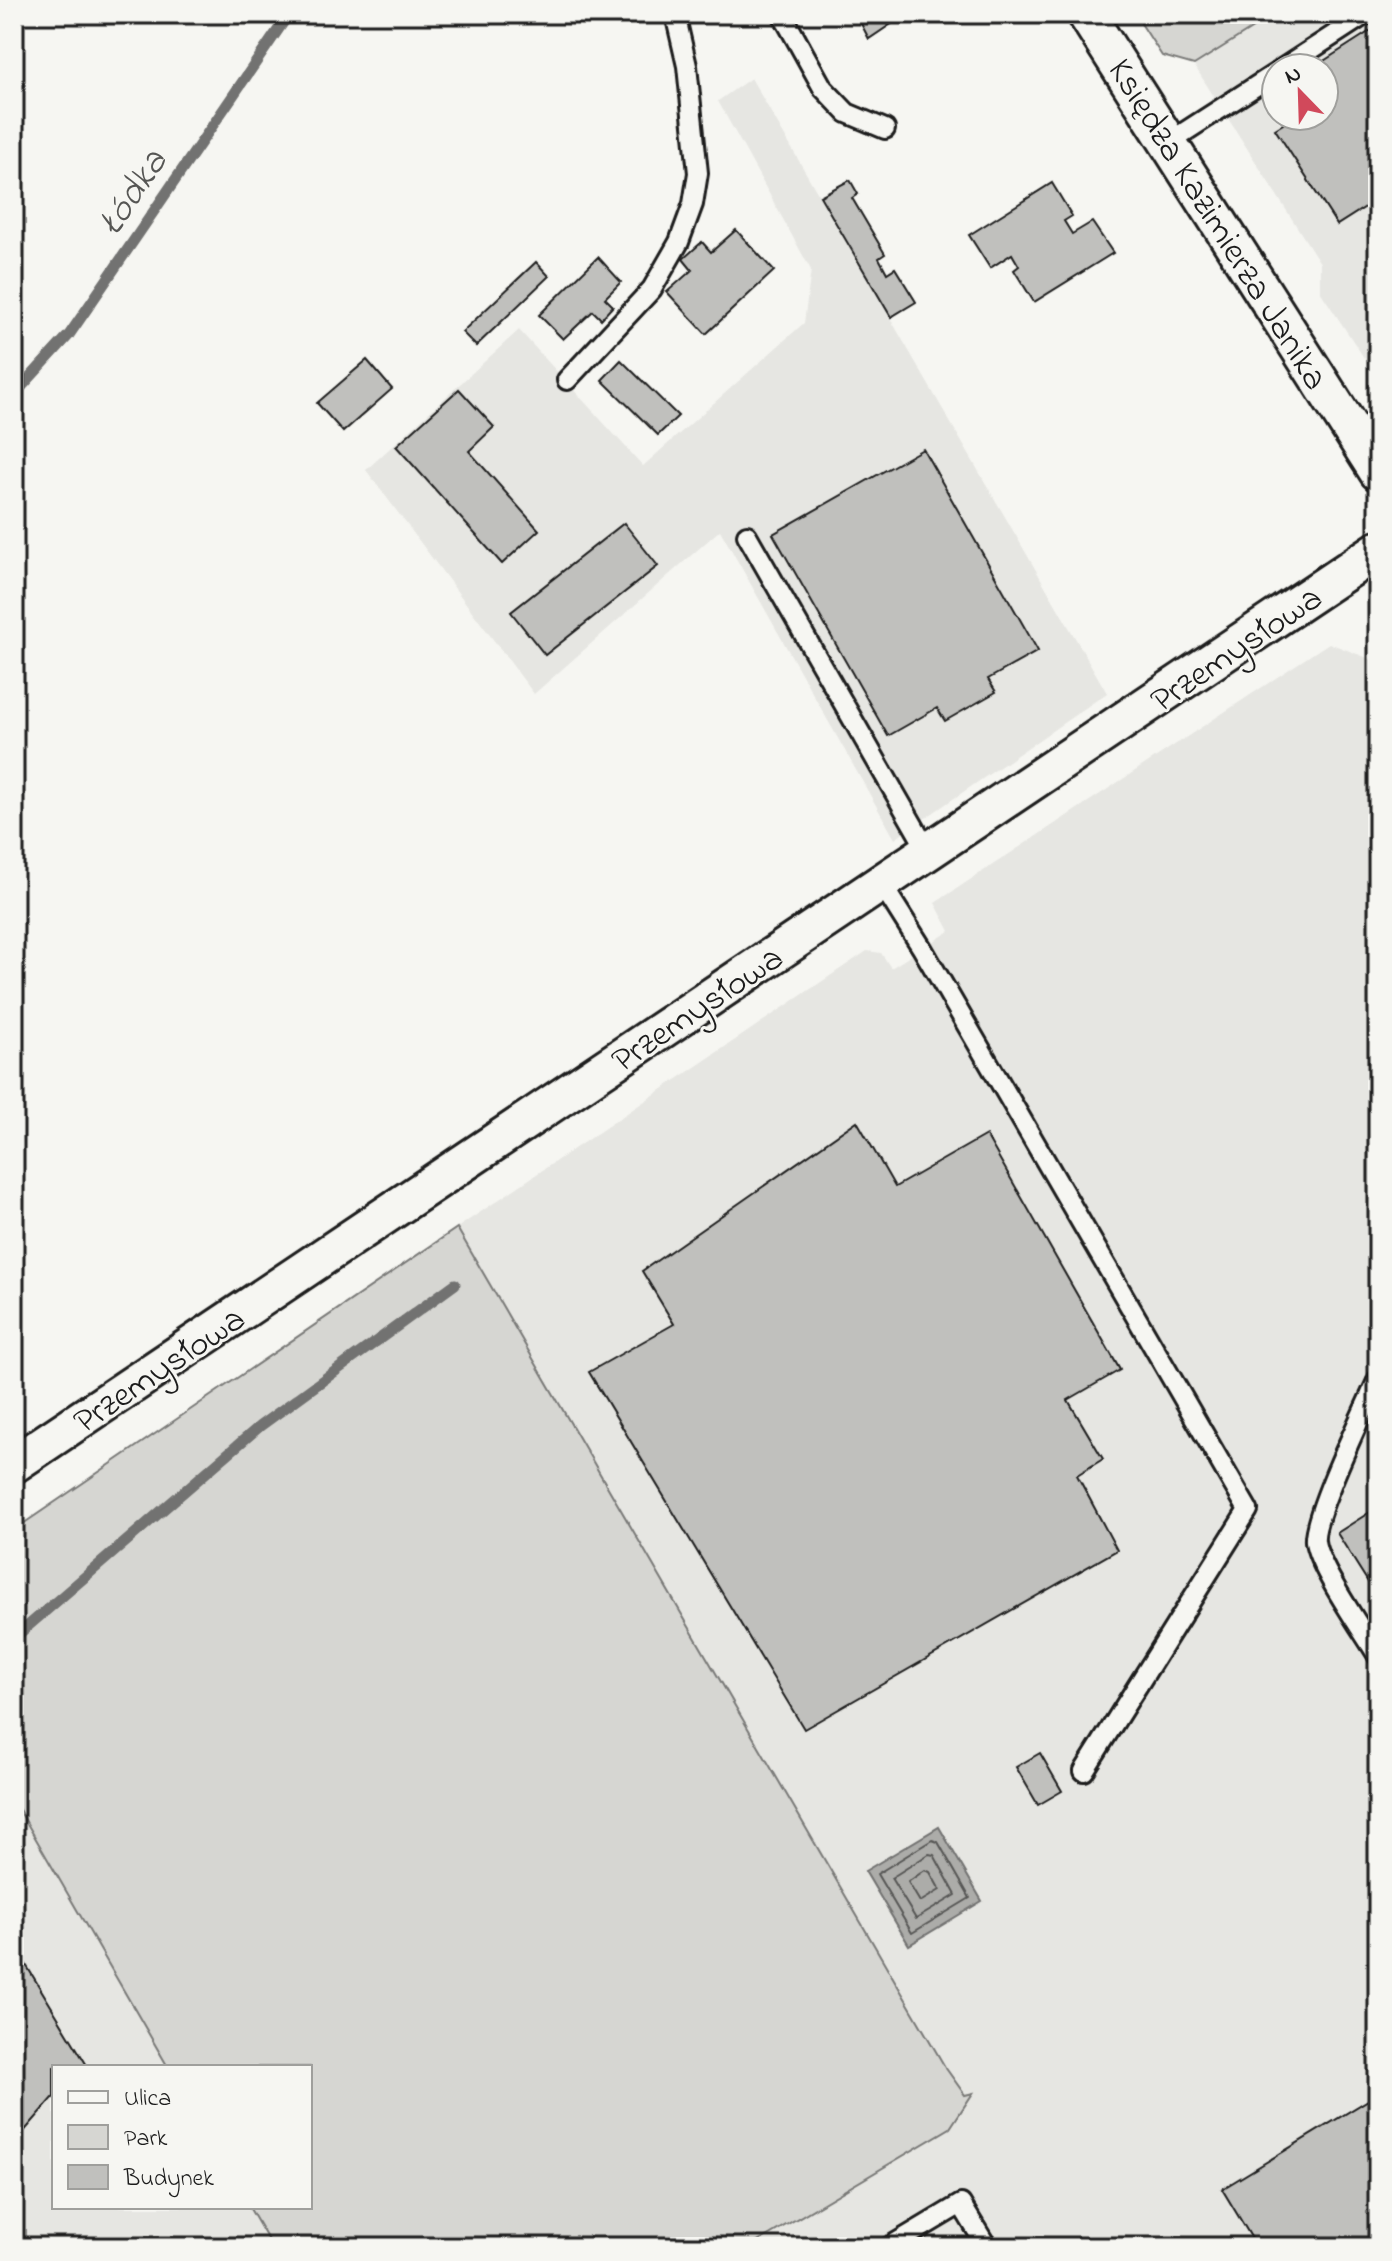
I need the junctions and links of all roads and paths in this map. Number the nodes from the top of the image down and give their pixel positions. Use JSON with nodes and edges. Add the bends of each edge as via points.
{"nodes":[{"id":1,"x":675,"y":14,"type":"edge"},
{"id":2,"x":782,"y":14,"type":"edge"},
{"id":3,"x":1086,"y":14,"type":"edge"},
{"id":4,"x":1366,"y":14,"type":"edge"},
{"id":5,"x":1308,"y":52,"type":"edge"},
{"id":6,"x":1260,"y":83,"type":"edge"},
{"id":7,"x":885,"y":129,"type":"dead end"},
{"id":8,"x":1169,"y":142,"type":"junction"},
{"id":9,"x":567,"y":380,"type":"dead end"},
{"id":10,"x":1378,"y":472,"type":"edge"},
{"id":11,"x":747,"y":535,"type":"dead end"},
{"id":12,"x":1378,"y":550,"type":"edge"},
{"id":13,"x":928,"y":851,"type":"junction"},
{"id":14,"x":881,"y":883,"type":"junction"},
{"id":15,"x":1378,"y":1379,"type":"edge"},
{"id":16,"x":14,"y":1464,"type":"edge"},
{"id":17,"x":1378,"y":1656,"type":"edge"},
{"id":18,"x":1084,"y":1771,"type":"dead end"},
{"id":19,"x":889,"y":2247,"type":"edge"},
{"id":20,"x":987,"y":2247,"type":"edge"}],
"edges":[{"from":1,"to":9,"type":"lane","via":[[687,66],[698,173],[693,204],[652,289]]},
{"from":2,"to":7,"type":"lane","via":[[823,88],[847,113]]},
{"from":3,"to":8,"type":"street","name":"Księdza Kazimierza Janika"},
{"from":4,"to":5,"type":"lane"},
{"from":6,"to":8,"type":"lane"},
{"from":8,"to":10,"type":"street","name":"Księdza Kazimierza Janika"},
{"from":11,"to":13,"type":"lane"},
{"from":12,"to":13,"type":"street","name":"Przemysłowa"},
{"from":13,"to":14,"type":"street","name":"Przemysłowa"},
{"from":14,"to":16,"type":"street","name":"Przemysłowa"},
{"from":14,"to":18,"type":"lane","via":[[1248,1510]]},
{"from":15,"to":17,"type":"lane","via":[[1320,1514],[1314,1540],[1322,1563]]},
{"from":19,"to":20,"type":"lane","via":[[961,2204]]}]}
